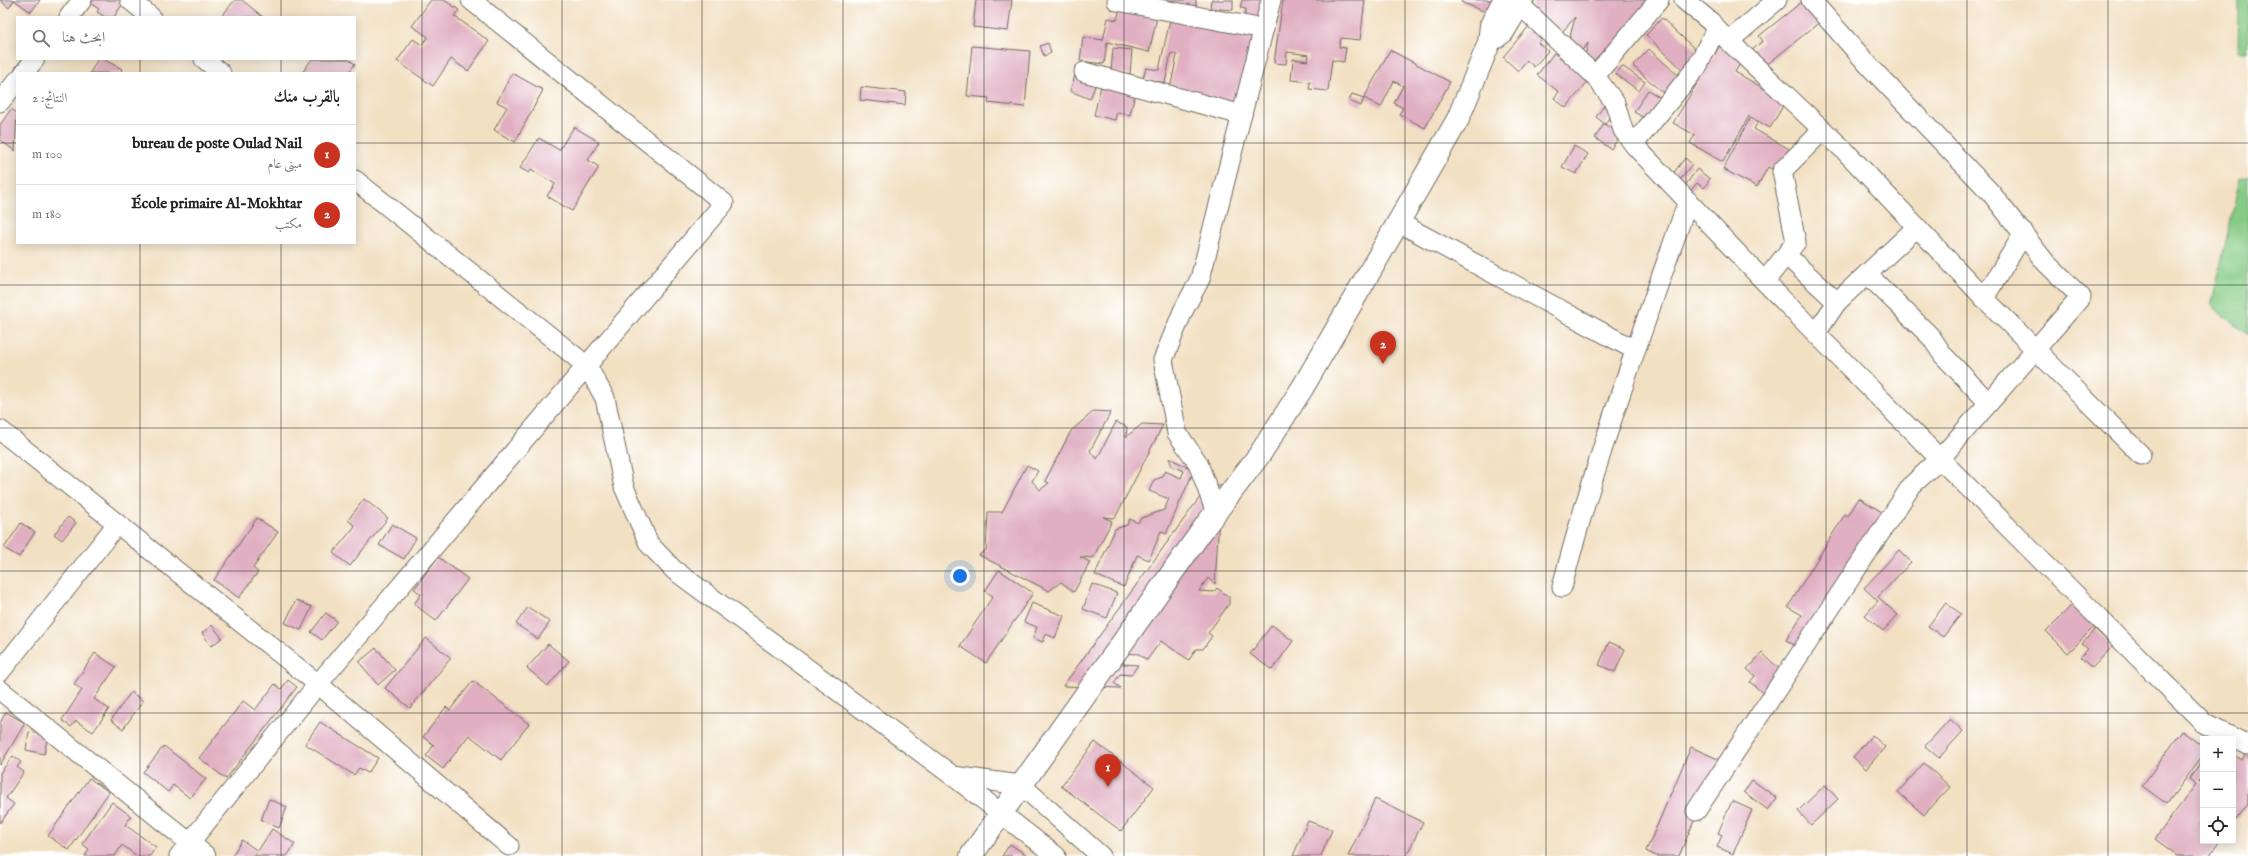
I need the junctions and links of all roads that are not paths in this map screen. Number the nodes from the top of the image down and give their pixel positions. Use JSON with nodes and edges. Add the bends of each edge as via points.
{"nodes":[{"id":1,"x":82,"y":0,"type":"edge"},
{"id":2,"x":130,"y":0,"type":"edge"},
{"id":3,"x":471,"y":0,"type":"edge"},
{"id":4,"x":1271,"y":0,"type":"edge"},
{"id":5,"x":1659,"y":0,"type":"edge"},
{"id":6,"x":1684,"y":0,"type":"edge"},
{"id":7,"x":1777,"y":0,"type":"edge"},
{"id":8,"x":1811,"y":0,"type":"edge"},
{"id":9,"x":1117,"y":1,"type":"edge"},
{"id":10,"x":1512,"y":2,"type":"edge"},
{"id":11,"x":1201,"y":8,"type":"edge"},
{"id":12,"x":69,"y":16,"type":"edge"},
{"id":13,"x":151,"y":16,"type":"edge"},
{"id":14,"x":1264,"y":29,"type":"junction"},
{"id":15,"x":1723,"y":34,"type":"junction"},
{"id":16,"x":34,"y":60,"type":"edge"},
{"id":17,"x":205,"y":60,"type":"edge"},
{"id":18,"x":25,"y":72,"type":"edge"},
{"id":19,"x":220,"y":72,"type":"edge"},
{"id":20,"x":1084,"y":72,"type":"dead end"},
{"id":21,"x":1595,"y":76,"type":"junction"},
{"id":22,"x":16,"y":82,"type":"edge"},
{"id":23,"x":0,"y":102,"type":"edge"},
{"id":24,"x":1242,"y":114,"type":"junction"},
{"id":25,"x":1823,"y":130,"type":"junction"},
{"id":26,"x":1634,"y":144,"type":"junction"},
{"id":27,"x":356,"y":181,"type":"edge"},
{"id":28,"x":1688,"y":202,"type":"junction"},
{"id":29,"x":1398,"y":222,"type":"junction"},
{"id":30,"x":1917,"y":227,"type":"junction"},
{"id":31,"x":2024,"y":233,"type":"junction"},
{"id":32,"x":1786,"y":255,"type":"junction"},
{"id":33,"x":1867,"y":274,"type":"junction"},
{"id":34,"x":1764,"y":281,"type":"junction"},
{"id":35,"x":1984,"y":298,"type":"junction"},
{"id":36,"x":1837,"y":302,"type":"junction"},
{"id":37,"x":1816,"y":333,"type":"junction"},
{"id":38,"x":1635,"y":350,"type":"junction"},
{"id":39,"x":2036,"y":350,"type":"junction"},
{"id":40,"x":587,"y":366,"type":"junction"},
{"id":41,"x":1989,"y":403,"type":"junction"},
{"id":42,"x":0,"y":430,"type":"edge"},
{"id":43,"x":2141,"y":455,"type":"dead end"},
{"id":44,"x":1940,"y":459,"type":"junction"},
{"id":45,"x":1216,"y":513,"type":"junction"},
{"id":46,"x":116,"y":524,"type":"junction"},
{"id":47,"x":1562,"y":587,"type":"dead end"},
{"id":48,"x":0,"y":672,"type":"edge"},
{"id":49,"x":318,"y":684,"type":"junction"},
{"id":50,"x":0,"y":690,"type":"edge"},
{"id":51,"x":2248,"y":745,"type":"edge"},
{"id":52,"x":953,"y":776,"type":"junction"},
{"id":53,"x":1021,"y":785,"type":"junction"},
{"id":54,"x":1696,"y":811,"type":"dead end"},
{"id":55,"x":1000,"y":814,"type":"junction"},
{"id":56,"x":509,"y":846,"type":"dead end"},
{"id":57,"x":184,"y":850,"type":"edge"},
{"id":58,"x":206,"y":856,"type":"edge"},
{"id":59,"x":971,"y":856,"type":"edge"},
{"id":60,"x":1056,"y":856,"type":"edge"},
{"id":61,"x":1101,"y":856,"type":"edge"}],
"edges":[{"from":1,"to":12,"type":"street"},
{"from":2,"to":13,"type":"street"},
{"from":3,"to":40,"type":"street","via":[[724,203]]},
{"from":4,"to":14,"type":"street"},
{"from":5,"to":21,"type":"street"},
{"from":6,"to":15,"type":"street"},
{"from":7,"to":15,"type":"street"},
{"from":8,"to":31,"type":"street","via":[[1877,75],[1991,193]]},
{"from":9,"to":11,"type":"street"},
{"from":10,"to":21,"type":"street"},
{"from":10,"to":29,"type":"main road","via":[[1503,32],[1489,43],[1458,119]]},
{"from":11,"to":14,"type":"street"},
{"from":14,"to":24,"type":"street"},
{"from":15,"to":25,"type":"street"},
{"from":15,"to":26,"type":"street"},
{"from":16,"to":18,"type":"street"},
{"from":17,"to":19,"type":"street"},
{"from":20,"to":24,"type":"street"},
{"from":21,"to":26,"type":"street","via":[[1614,103],[1623,130]]},
{"from":22,"to":23,"type":"street"},
{"from":24,"to":45,"type":"street","via":[[1200,279],[1183,311],[1163,360],[1177,433],[1198,463]]},
{"from":25,"to":30,"type":"street"},
{"from":25,"to":32,"type":"street","via":[[1782,171],[1796,242]]},
{"from":26,"to":28,"type":"street"},
{"from":27,"to":40,"type":"street"},
{"from":28,"to":34,"type":"street"},
{"from":28,"to":38,"type":"street"},
{"from":29,"to":38,"type":"street"},
{"from":29,"to":45,"type":"main road","via":[[1303,386],[1260,454]]},
{"from":30,"to":33,"type":"street"},
{"from":30,"to":35,"type":"street"},
{"from":31,"to":35,"type":"street"},
{"from":31,"to":39,"type":"street","via":[[2046,263],[2081,297]]},
{"from":32,"to":34,"type":"street"},
{"from":32,"to":36,"type":"street"},
{"from":33,"to":36,"type":"street"},
{"from":33,"to":41,"type":"street","via":[[1928,334],[1943,355]]},
{"from":34,"to":37,"type":"street"},
{"from":35,"to":39,"type":"street"},
{"from":36,"to":37,"type":"street"},
{"from":37,"to":44,"type":"street"},
{"from":38,"to":47,"type":"street","via":[[1578,524]]},
{"from":39,"to":41,"type":"street"},
{"from":39,"to":43,"type":"street"},
{"from":40,"to":49,"type":"street"},
{"from":40,"to":52,"type":"street","via":[[604,398],[624,487],[649,544],[674,570]]},
{"from":41,"to":44,"type":"street"},
{"from":42,"to":46,"type":"street"},
{"from":44,"to":51,"type":"street","via":[[2205,724]]},
{"from":44,"to":54,"type":"street","via":[[1912,485]]},
{"from":45,"to":53,"type":"main road"},
{"from":46,"to":48,"type":"street"},
{"from":46,"to":49,"type":"street"},
{"from":49,"to":56,"type":"street"},
{"from":49,"to":57,"type":"street"},
{"from":50,"to":57,"type":"street"},
{"from":52,"to":53,"type":"street"},
{"from":52,"to":55,"type":"street"},
{"from":53,"to":55,"type":"main road"},
{"from":53,"to":61,"type":"street"},
{"from":55,"to":59,"type":"main road"},
{"from":55,"to":60,"type":"street"},
{"from":57,"to":58,"type":"street"}]}
